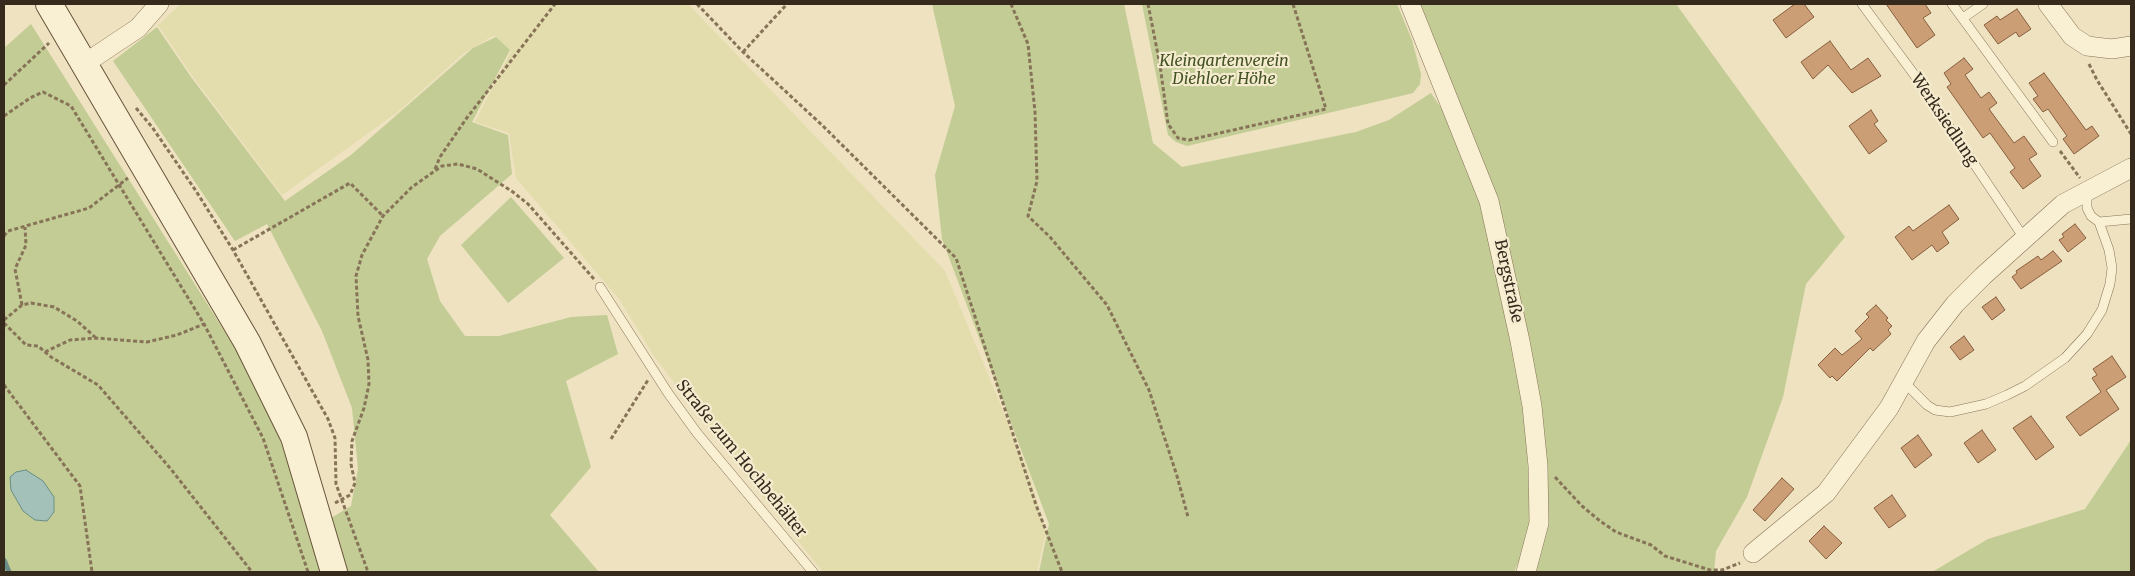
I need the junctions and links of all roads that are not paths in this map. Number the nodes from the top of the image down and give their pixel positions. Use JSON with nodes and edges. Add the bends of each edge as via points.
{"nodes":[{"id":1,"x":49,"y":4,"type":"edge"},
{"id":2,"x":159,"y":4,"type":"edge"},
{"id":3,"x":1410,"y":4,"type":"edge"},
{"id":4,"x":1862,"y":4,"type":"edge"},
{"id":5,"x":1952,"y":4,"type":"edge"},
{"id":6,"x":1982,"y":4,"type":"edge"},
{"id":7,"x":2048,"y":4,"type":"edge"},
{"id":8,"x":1963,"y":18,"type":"junction"},
{"id":9,"x":2131,"y":46,"type":"edge"},
{"id":10,"x":84,"y":64,"type":"junction"},
{"id":11,"x":2053,"y":142,"type":"road end"},
{"id":12,"x":2131,"y":168,"type":"edge"},
{"id":13,"x":2088,"y":190,"type":"junction"},
{"id":14,"x":2131,"y":219,"type":"edge"},
{"id":15,"x":2099,"y":222,"type":"junction"},
{"id":16,"x":2024,"y":238,"type":"junction"},
{"id":17,"x":600,"y":287,"type":"road end"},
{"id":18,"x":1904,"y":382,"type":"junction"},
{"id":19,"x":1753,"y":553,"type":"road end"},
{"id":20,"x":808,"y":571,"type":"edge"},
{"id":21,"x":334,"y":572,"type":"edge"},
{"id":22,"x":1526,"y":572,"type":"edge"}],
"edges":[{"from":1,"to":10,"type":"main road"},
{"from":2,"to":10,"type":"street","via":[[138,28]]},
{"from":3,"to":22,"type":"street","name":"Bergstraße","via":[[1497,228],[1532,406],[1537,455],[1538,523]]},
{"from":4,"to":16,"type":"lane","name":"Werksiedlung","via":[[1913,73]]},
{"from":5,"to":8,"type":"lane"},
{"from":6,"to":8,"type":"lane"},
{"from":7,"to":9,"type":"street","via":[[2079,41],[2095,48]]},
{"from":8,"to":11,"type":"lane"},
{"from":10,"to":21,"type":"main road","via":[[247,342],[294,437]]},
{"from":12,"to":13,"type":"street"},
{"from":13,"to":15,"type":"lane","via":[[2088,208],[2091,216]]},
{"from":13,"to":16,"type":"street","via":[[2063,204]]},
{"from":14,"to":15,"type":"lane"},
{"from":15,"to":18,"type":"lane","via":[[2111,259],[2110,284],[2102,310],[2088,334],[2065,358],[2007,395],[1986,404],[1950,412],[1927,405]]},
{"from":16,"to":18,"type":"street","via":[[1982,276],[1940,322]]},
{"from":17,"to":20,"type":"lane","name":"Straße zum Hochbehälter","via":[[697,433]]},
{"from":18,"to":19,"type":"street","via":[[1889,408],[1826,493]]}]}
